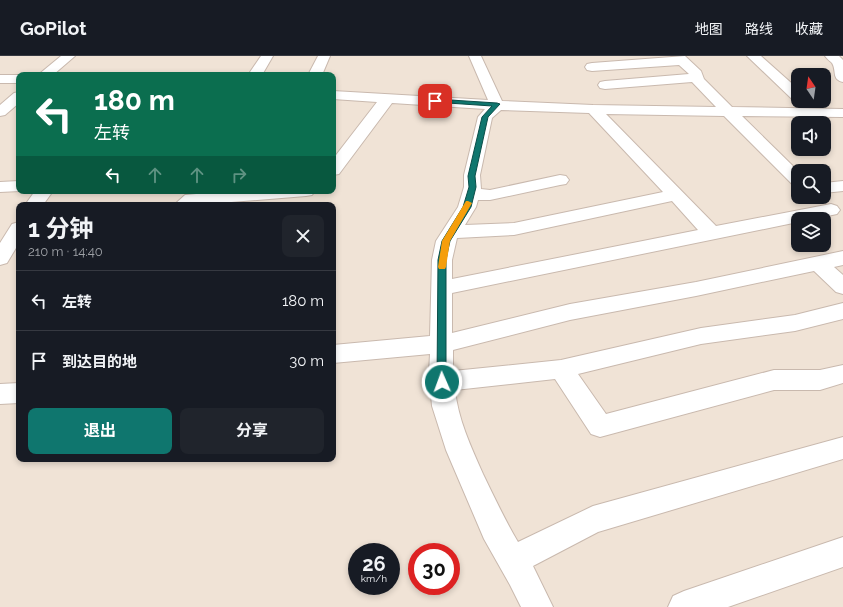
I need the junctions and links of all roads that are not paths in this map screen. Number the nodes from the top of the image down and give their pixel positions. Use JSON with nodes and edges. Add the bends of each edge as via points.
{"nodes":[{"id":1,"x":69,"y":56,"type":"edge"},
{"id":2,"x":267,"y":56,"type":"edge"},
{"id":3,"x":324,"y":56,"type":"edge"},
{"id":4,"x":475,"y":56,"type":"edge"},
{"id":5,"x":753,"y":56,"type":"edge"},
{"id":6,"x":831,"y":56,"type":"edge"},
{"id":7,"x":680,"y":58,"type":"edge"},
{"id":8,"x":588,"y":61,"type":"edge"},
{"id":9,"x":49,"y":72,"type":"edge"},
{"id":10,"x":257,"y":72,"type":"edge"},
{"id":11,"x":316,"y":72,"type":"edge"},
{"id":12,"x":696,"y":78,"type":"junction"},
{"id":13,"x":843,"y":78,"type":"edge"},
{"id":14,"x":0,"y":79,"type":"edge"},
{"id":15,"x":16,"y":79,"type":"edge"},
{"id":16,"x":605,"y":86,"type":"junction"},
{"id":17,"x":791,"y":91,"type":"edge"},
{"id":18,"x":336,"y":95,"type":"edge"},
{"id":19,"x":388,"y":98,"type":"junction"},
{"id":20,"x":16,"y":99,"type":"edge"},
{"id":21,"x":497,"y":104,"type":"junction"},
{"id":22,"x":810,"y":108,"type":"edge"},
{"id":23,"x":593,"y":109,"type":"junction"},
{"id":24,"x":623,"y":109,"type":"junction"},
{"id":25,"x":727,"y":110,"type":"junction"},
{"id":26,"x":0,"y":112,"type":"edge"},
{"id":27,"x":815,"y":112,"type":"junction"},
{"id":28,"x":843,"y":112,"type":"edge"},
{"id":29,"x":336,"y":166,"type":"edge"},
{"id":30,"x":791,"y":173,"type":"edge"},
{"id":31,"x":560,"y":180,"type":"dead end"},
{"id":32,"x":16,"y":186,"type":"edge"},
{"id":33,"x":843,"y":186,"type":"edge"},
{"id":34,"x":0,"y":187,"type":"edge"},
{"id":35,"x":831,"y":187,"type":"edge"},
{"id":36,"x":263,"y":194,"type":"edge"},
{"id":37,"x":471,"y":194,"type":"junction"},
{"id":38,"x":676,"y":195,"type":"junction"},
{"id":39,"x":187,"y":202,"type":"edge"},
{"id":40,"x":824,"y":204,"type":"edge"},
{"id":41,"x":837,"y":215,"type":"edge"},
{"id":42,"x":451,"y":232,"type":"junction"},
{"id":43,"x":16,"y":233,"type":"edge"},
{"id":44,"x":712,"y":233,"type":"junction"},
{"id":45,"x":0,"y":258,"type":"edge"},
{"id":46,"x":843,"y":258,"type":"edge"},
{"id":47,"x":818,"y":263,"type":"junction"},
{"id":48,"x":843,"y":286,"type":"edge"},
{"id":49,"x":443,"y":288,"type":"junction"},
{"id":50,"x":843,"y":311,"type":"edge"},
{"id":51,"x":442,"y":344,"type":"junction"},
{"id":52,"x":336,"y":354,"type":"edge"},
{"id":53,"x":560,"y":369,"type":"junction"},
{"id":54,"x":843,"y":374,"type":"edge"},
{"id":55,"x":442,"y":382,"type":"junction"},
{"id":56,"x":16,"y":393,"type":"edge"},
{"id":57,"x":0,"y":394,"type":"edge"},
{"id":58,"x":843,"y":448,"type":"edge"},
{"id":59,"x":843,"y":552,"type":"edge"},
{"id":60,"x":513,"y":560,"type":"junction"},
{"id":61,"x":537,"y":607,"type":"edge"},
{"id":62,"x":684,"y":607,"type":"edge"}],
"edges":[{"from":1,"to":9,"type":"street"},
{"from":2,"to":10,"type":"street"},
{"from":3,"to":11,"type":"street"},
{"from":4,"to":21,"type":"street"},
{"from":5,"to":17,"type":"street"},
{"from":6,"to":13,"type":"street","via":[[839,63]]},
{"from":7,"to":8,"type":"street"},
{"from":7,"to":12,"type":"street","via":[[696,74]]},
{"from":8,"to":16,"type":"street"},
{"from":12,"to":16,"type":"street"},
{"from":12,"to":25,"type":"street"},
{"from":14,"to":15,"type":"street"},
{"from":16,"to":24,"type":"street"},
{"from":18,"to":19,"type":"street"},
{"from":19,"to":21,"type":"street"},
{"from":19,"to":29,"type":"street"},
{"from":20,"to":26,"type":"street"},
{"from":21,"to":23,"type":"street"},
{"from":21,"to":37,"type":"street","via":[[485,117],[472,176]]},
{"from":22,"to":27,"type":"street"},
{"from":23,"to":24,"type":"street"},
{"from":23,"to":38,"type":"street"},
{"from":24,"to":25,"type":"street"},
{"from":25,"to":27,"type":"street"},
{"from":25,"to":30,"type":"street"},
{"from":27,"to":28,"type":"street"},
{"from":31,"to":37,"type":"street","via":[[490,195]]},
{"from":32,"to":34,"type":"street"},
{"from":33,"to":35,"type":"street"},
{"from":36,"to":39,"type":"street","via":[[191,199]]},
{"from":37,"to":42,"type":"street","via":[[467,207]]},
{"from":38,"to":42,"type":"street","via":[[514,228]]},
{"from":38,"to":44,"type":"street"},
{"from":40,"to":41,"type":"street"},
{"from":41,"to":44,"type":"street"},
{"from":42,"to":49,"type":"street","via":[[446,241],[442,260]]},
{"from":43,"to":45,"type":"street"},
{"from":44,"to":49,"type":"street"},
{"from":46,"to":47,"type":"street"},
{"from":47,"to":48,"type":"street"},
{"from":47,"to":51,"type":"street","via":[[570,312]]},
{"from":49,"to":51,"type":"street"},
{"from":50,"to":53,"type":"street","via":[[795,323],[701,336]]},
{"from":51,"to":52,"type":"street"},
{"from":51,"to":55,"type":"street"},
{"from":53,"to":54,"type":"street","via":[[600,426],[774,380],[820,380]]},
{"from":53,"to":55,"type":"street"},
{"from":55,"to":60,"type":"street","via":[[444,406],[459,450],[494,529]]},
{"from":56,"to":57,"type":"street"},
{"from":58,"to":60,"type":"street","via":[[593,520]]},
{"from":59,"to":62,"type":"street"},
{"from":60,"to":61,"type":"street"}]}
